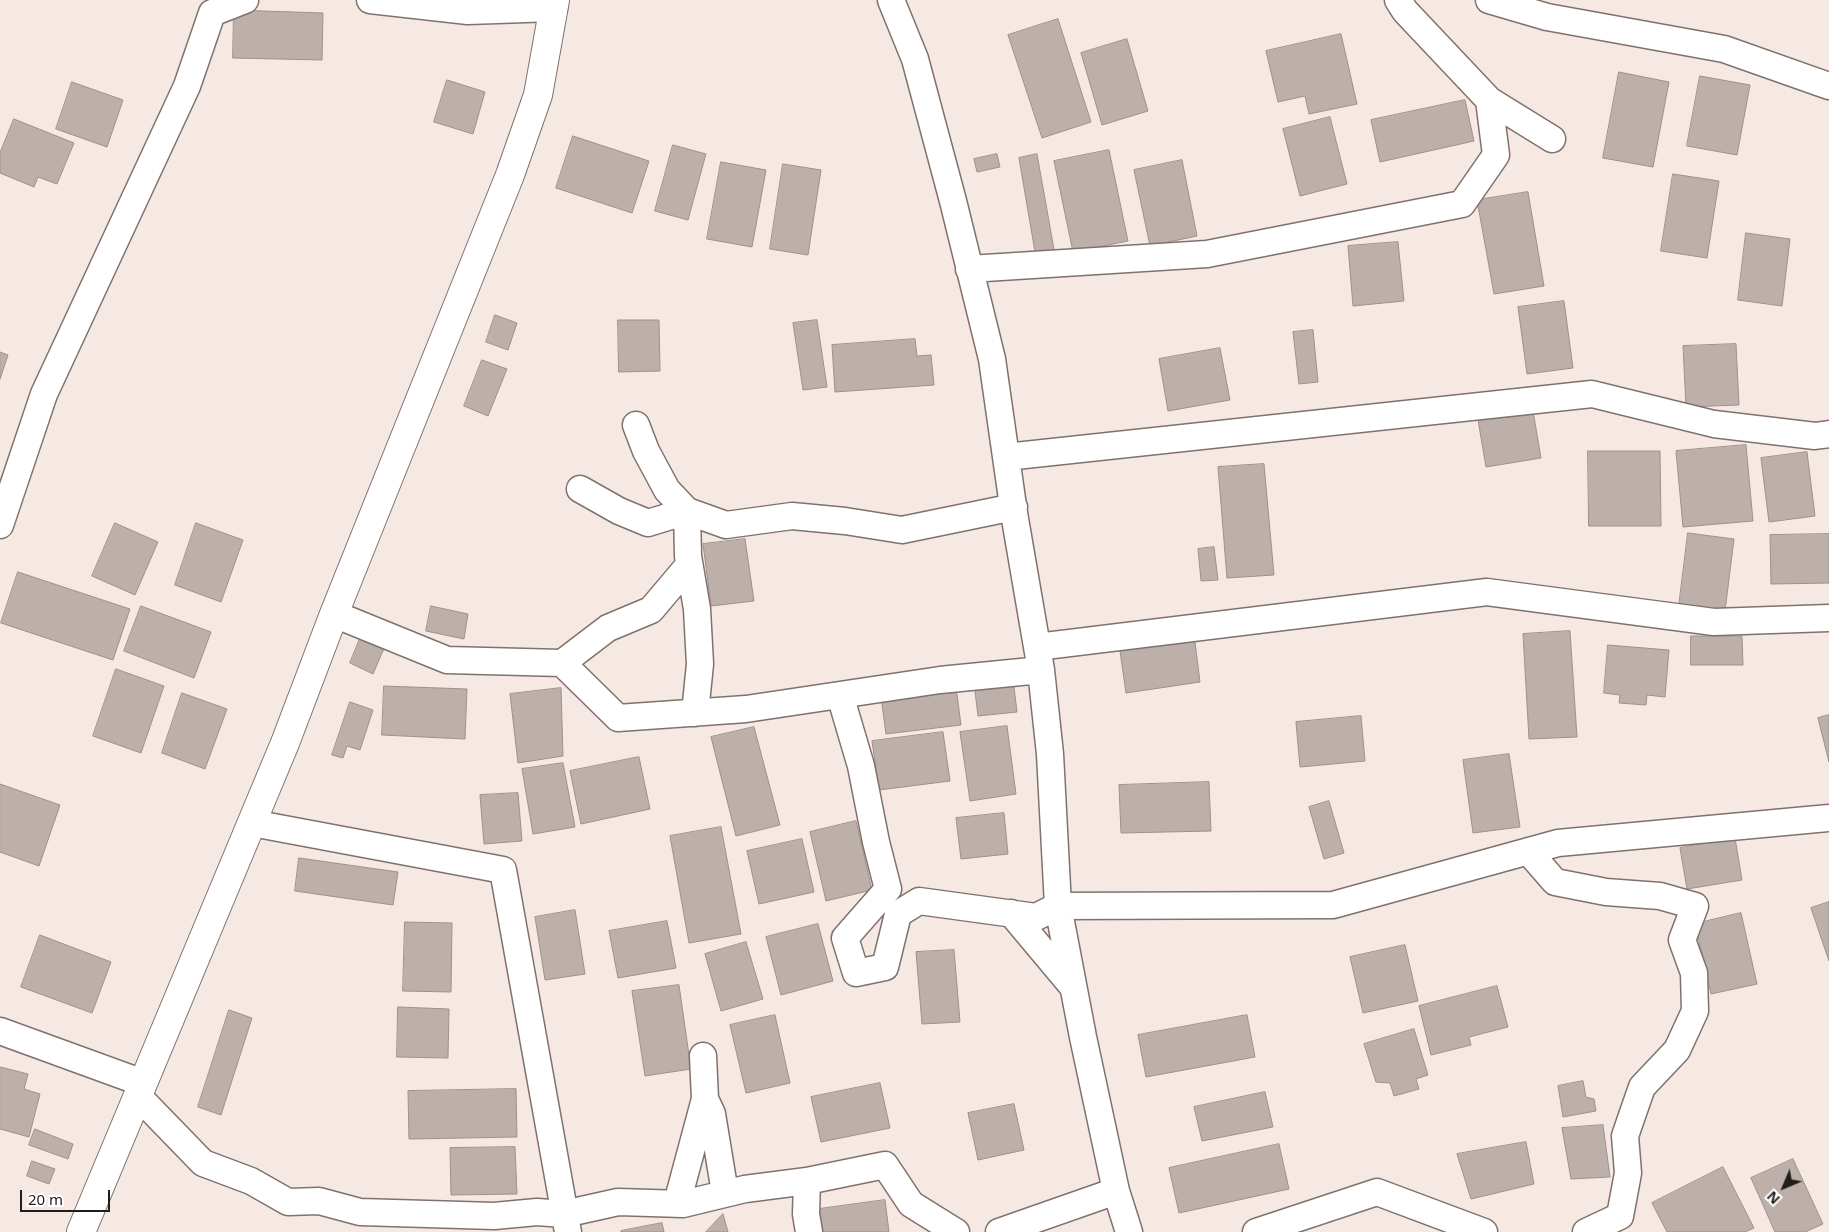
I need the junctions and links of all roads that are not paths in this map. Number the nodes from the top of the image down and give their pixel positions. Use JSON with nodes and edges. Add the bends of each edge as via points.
{"nodes":[{"id":1,"x":245,"y":0,"type":"edge"},
{"id":2,"x":370,"y":0,"type":"edge"},
{"id":3,"x":891,"y":0,"type":"edge"},
{"id":4,"x":1398,"y":0,"type":"edge"},
{"id":5,"x":1489,"y":0,"type":"edge"},
{"id":6,"x":554,"y":4,"type":"edge"},
{"id":7,"x":1829,"y":86,"type":"edge"},
{"id":8,"x":1489,"y":100,"type":"junction"},
{"id":9,"x":1552,"y":139,"type":"dead end"},
{"id":10,"x":969,"y":269,"type":"junction"},
{"id":11,"x":636,"y":425,"type":"dead end"},
{"id":12,"x":1829,"y":434,"type":"edge"},
{"id":13,"x":1006,"y":457,"type":"junction"},
{"id":14,"x":580,"y":489,"type":"dead end"},
{"id":15,"x":1014,"y":507,"type":"junction"},
{"id":16,"x":687,"y":511,"type":"junction"},
{"id":17,"x":0,"y":525,"type":"edge"},
{"id":18,"x":690,"y":565,"type":"junction"},
{"id":19,"x":334,"y":614,"type":"junction"},
{"id":20,"x":1829,"y":618,"type":"edge"},
{"id":21,"x":1039,"y":658,"type":"junction"},
{"id":22,"x":562,"y":662,"type":"junction"},
{"id":23,"x":840,"y":695,"type":"junction"},
{"id":24,"x":695,"y":713,"type":"junction"},
{"id":25,"x":1829,"y":818,"type":"edge"},
{"id":26,"x":252,"y":823,"type":"junction"},
{"id":27,"x":1528,"y":851,"type":"junction"},
{"id":28,"x":1058,"y":906,"type":"junction"},
{"id":29,"x":1011,"y":913,"type":"junction"},
{"id":30,"x":1073,"y":987,"type":"junction"},
{"id":31,"x":0,"y":1031,"type":"edge"},
{"id":32,"x":703,"y":1056,"type":"dead end"},
{"id":33,"x":140,"y":1089,"type":"junction"},
{"id":34,"x":706,"y":1099,"type":"junction"},
{"id":35,"x":807,"y":1181,"type":"junction"},
{"id":36,"x":1116,"y":1191,"type":"junction"},
{"id":37,"x":725,"y":1194,"type":"junction"},
{"id":38,"x":677,"y":1203,"type":"junction"},
{"id":39,"x":566,"y":1223,"type":"edge"},
{"id":40,"x":81,"y":1232,"type":"edge"},
{"id":41,"x":809,"y":1232,"type":"edge"},
{"id":42,"x":956,"y":1232,"type":"edge"},
{"id":43,"x":999,"y":1232,"type":"edge"},
{"id":44,"x":1130,"y":1232,"type":"edge"},
{"id":45,"x":1256,"y":1232,"type":"edge"},
{"id":46,"x":1484,"y":1232,"type":"edge"},
{"id":47,"x":1586,"y":1232,"type":"edge"}],
"edges":[{"from":1,"to":17,"type":"street","via":[[212,13],[187,86],[44,394]]},
{"from":2,"to":6,"type":"street","via":[[468,11]]},
{"from":3,"to":10,"type":"street","via":[[915,59]]},
{"from":4,"to":8,"type":"street"},
{"from":5,"to":7,"type":"street","via":[[1547,17],[1724,48]]},
{"from":6,"to":19,"type":"street","via":[[538,95],[510,175]]},
{"from":8,"to":9,"type":"street"},
{"from":8,"to":10,"type":"street","via":[[1496,156],[1462,204],[1207,254]]},
{"from":10,"to":13,"type":"street","via":[[992,359]]},
{"from":11,"to":16,"type":"street","via":[[667,490]]},
{"from":12,"to":13,"type":"street","via":[[1815,436],[1714,424],[1592,394]]},
{"from":13,"to":15,"type":"street"},
{"from":14,"to":16,"type":"street","via":[[648,523]]},
{"from":15,"to":16,"type":"street","via":[[902,530],[792,516],[726,525]]},
{"from":15,"to":21,"type":"street"},
{"from":16,"to":18,"type":"street"},
{"from":18,"to":22,"type":"street","via":[[651,610],[608,628]]},
{"from":18,"to":24,"type":"street","via":[[697,609],[700,664]]},
{"from":19,"to":22,"type":"street","via":[[447,660]]},
{"from":19,"to":26,"type":"street"},
{"from":20,"to":21,"type":"street","via":[[1714,622],[1487,592]]},
{"from":21,"to":23,"type":"street","via":[[940,680]]},
{"from":21,"to":28,"type":"street","via":[[1050,754]]},
{"from":22,"to":24,"type":"street","via":[[618,718]]},
{"from":23,"to":24,"type":"street"},
{"from":23,"to":29,"type":"street","via":[[861,766],[888,889],[845,938],[856,973],[885,967],[898,914],[919,901]]},
{"from":25,"to":27,"type":"street","via":[[1558,843]]},
{"from":26,"to":33,"type":"street"},
{"from":26,"to":39,"type":"street","via":[[503,870]]},
{"from":27,"to":28,"type":"street","via":[[1333,905]]},
{"from":27,"to":47,"type":"street","via":[[1555,882],[1606,892],[1660,896],[1696,906],[1682,940],[1694,973],[1695,1011],[1677,1050],[1642,1087],[1625,1136],[1628,1173],[1620,1216]]},
{"from":28,"to":29,"type":"street","via":[[1036,917]]},
{"from":28,"to":30,"type":"street"},
{"from":29,"to":30,"type":"street"},
{"from":30,"to":36,"type":"street"},
{"from":31,"to":33,"type":"street"},
{"from":32,"to":34,"type":"street"},
{"from":33,"to":39,"type":"street","via":[[203,1163],[251,1181],[288,1202],[319,1201],[360,1212],[494,1216],[537,1212]]},
{"from":33,"to":40,"type":"street"},
{"from":34,"to":37,"type":"street","via":[[712,1114]]},
{"from":34,"to":38,"type":"street"},
{"from":35,"to":37,"type":"street","via":[[745,1188]]},
{"from":35,"to":41,"type":"street"},
{"from":35,"to":42,"type":"street","via":[[886,1165],[911,1204]]},
{"from":36,"to":43,"type":"street"},
{"from":36,"to":44,"type":"street"},
{"from":37,"to":38,"type":"street"},
{"from":38,"to":39,"type":"street","via":[[618,1202]]},
{"from":45,"to":46,"type":"street","via":[[1377,1192]]}]}
